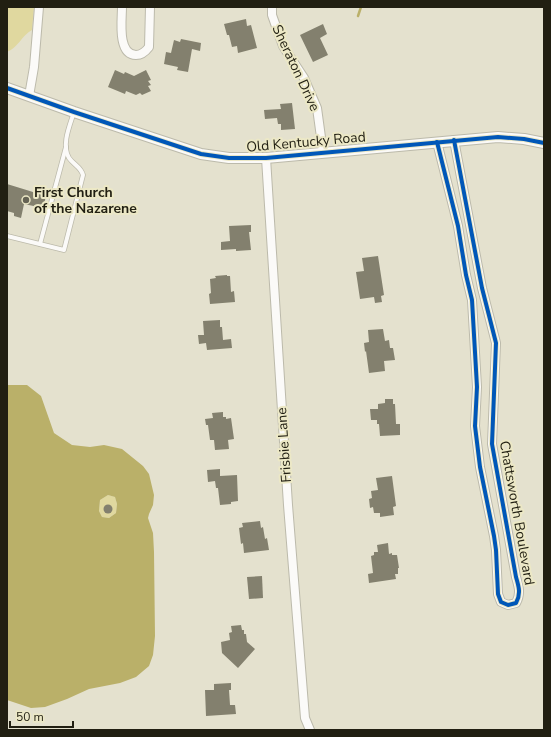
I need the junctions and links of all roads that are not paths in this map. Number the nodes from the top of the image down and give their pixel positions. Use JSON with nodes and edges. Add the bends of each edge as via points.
{"nodes":[{"id":1,"x":39,"y":7,"type":"edge"},
{"id":2,"x":122,"y":7,"type":"edge"},
{"id":3,"x":150,"y":7,"type":"edge"},
{"id":4,"x":272,"y":7,"type":"edge"},
{"id":5,"x":7,"y":88,"type":"edge"},
{"id":6,"x":29,"y":96,"type":"junction"},
{"id":7,"x":74,"y":112,"type":"junction"},
{"id":8,"x":454,"y":140,"type":"junction"},
{"id":9,"x":437,"y":142,"type":"junction"},
{"id":10,"x":544,"y":143,"type":"edge"},
{"id":11,"x":66,"y":146,"type":"junction"},
{"id":12,"x":324,"y":152,"type":"junction"},
{"id":13,"x":266,"y":158,"type":"junction"},
{"id":14,"x":7,"y":236,"type":"edge"},
{"id":15,"x":40,"y":244,"type":"junction"},
{"id":16,"x":310,"y":730,"type":"edge"}],
"edges":[{"from":1,"to":6,"type":"street"},
{"from":2,"to":3,"type":"street","via":[[124,48],[129,54],[135,55],[149,47]]},
{"from":4,"to":12,"type":"street","name":"Sheraton Drive","via":[[272,15],[283,46],[304,78],[317,108]]},
{"from":5,"to":6,"type":"street","name":"Old Kentucky Road"},
{"from":6,"to":7,"type":"street","name":"Old Kentucky Road"},
{"from":7,"to":11,"type":"lane"},
{"from":7,"to":13,"type":"street","name":"Old Kentucky Road","via":[[202,154],[229,158]]},
{"from":8,"to":9,"type":"street","name":"Old Kentucky Road"},
{"from":8,"to":9,"type":"street","name":"Chattsworth Boulevard","via":[[482,288],[496,343],[492,444],[520,588],[516,603],[508,605],[501,602],[498,594],[496,550],[475,426],[477,387],[472,300],[458,226]]},
{"from":8,"to":10,"type":"street","name":"Old Kentucky Road","via":[[498,136]]},
{"from":9,"to":12,"type":"street","name":"Old Kentucky Road"},
{"from":11,"to":15,"type":"lane"},
{"from":11,"to":15,"type":"lane","via":[[69,158],[82,170],[83,175],[64,250]]},
{"from":12,"to":13,"type":"street","name":"Old Kentucky Road"},
{"from":13,"to":16,"type":"street","name":"Frisbie Lane","via":[[297,632],[305,718]]},
{"from":14,"to":15,"type":"lane"}]}
